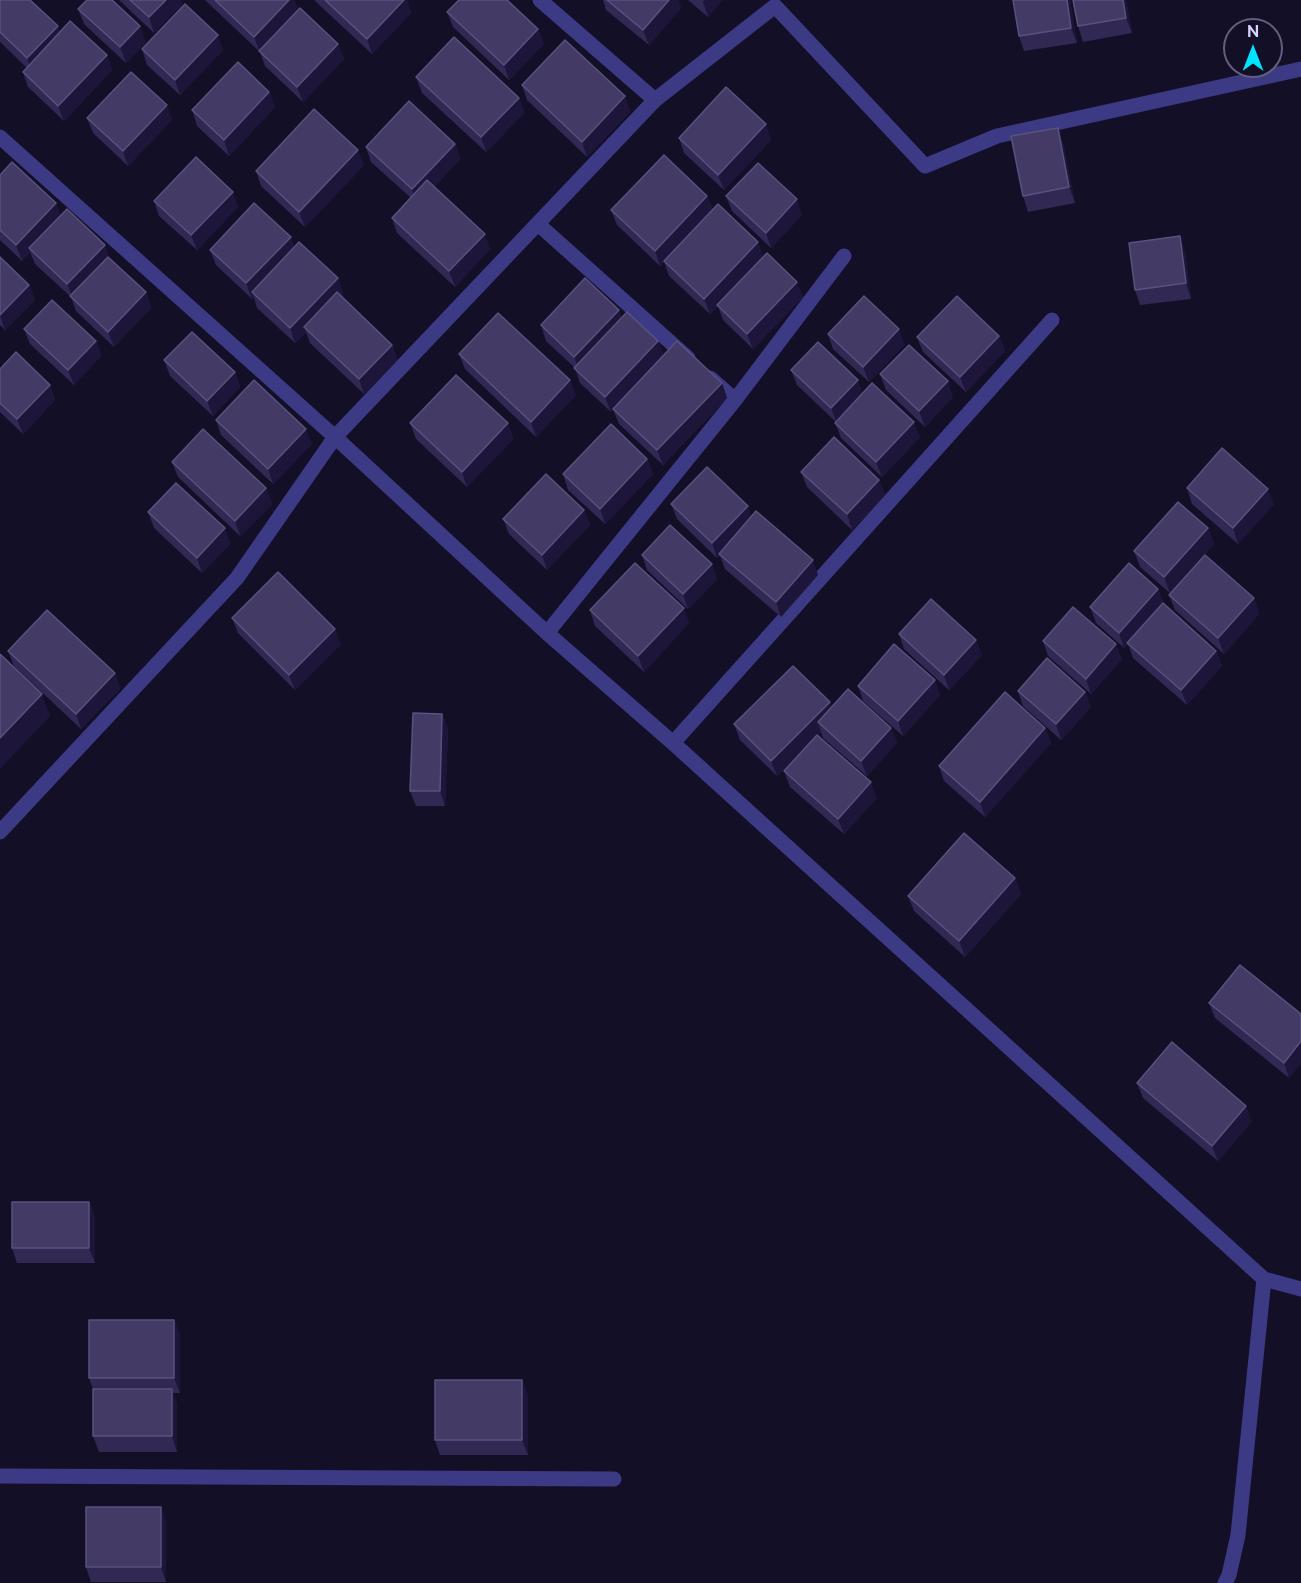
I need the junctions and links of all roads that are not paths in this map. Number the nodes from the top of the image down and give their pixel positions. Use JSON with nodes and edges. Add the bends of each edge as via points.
{"nodes":[{"id":1,"x":540,"y":0,"type":"edge"},
{"id":2,"x":1301,"y":69,"type":"edge"},
{"id":3,"x":655,"y":100,"type":"junction"},
{"id":4,"x":0,"y":138,"type":"edge"},
{"id":5,"x":538,"y":224,"type":"junction"},
{"id":6,"x":844,"y":256,"type":"dead end"},
{"id":7,"x":1052,"y":320,"type":"dead end"},
{"id":8,"x":735,"y":400,"type":"junction"},
{"id":9,"x":335,"y":437,"type":"junction"},
{"id":10,"x":547,"y":633,"type":"junction"},
{"id":11,"x":673,"y":743,"type":"junction"},
{"id":12,"x":0,"y":832,"type":"edge"},
{"id":13,"x":1264,"y":1279,"type":"junction"},
{"id":14,"x":1301,"y":1289,"type":"edge"},
{"id":15,"x":0,"y":1476,"type":"edge"},
{"id":16,"x":614,"y":1479,"type":"dead end"},
{"id":17,"x":1225,"y":1583,"type":"edge"}],
"edges":[{"from":1,"to":3,"type":"street"},
{"from":2,"to":3,"type":"street","via":[[997,136],[925,166],[775,6]]},
{"from":3,"to":5,"type":"street"},
{"from":4,"to":9,"type":"street"},
{"from":5,"to":8,"type":"street"},
{"from":5,"to":9,"type":"street"},
{"from":6,"to":8,"type":"street"},
{"from":7,"to":11,"type":"street"},
{"from":8,"to":10,"type":"street"},
{"from":9,"to":10,"type":"street"},
{"from":9,"to":12,"type":"street","via":[[237,578]]},
{"from":10,"to":11,"type":"street"},
{"from":11,"to":13,"type":"street"},
{"from":13,"to":14,"type":"street"},
{"from":13,"to":17,"type":"street","via":[[1238,1535]]},
{"from":15,"to":16,"type":"street"}]}
